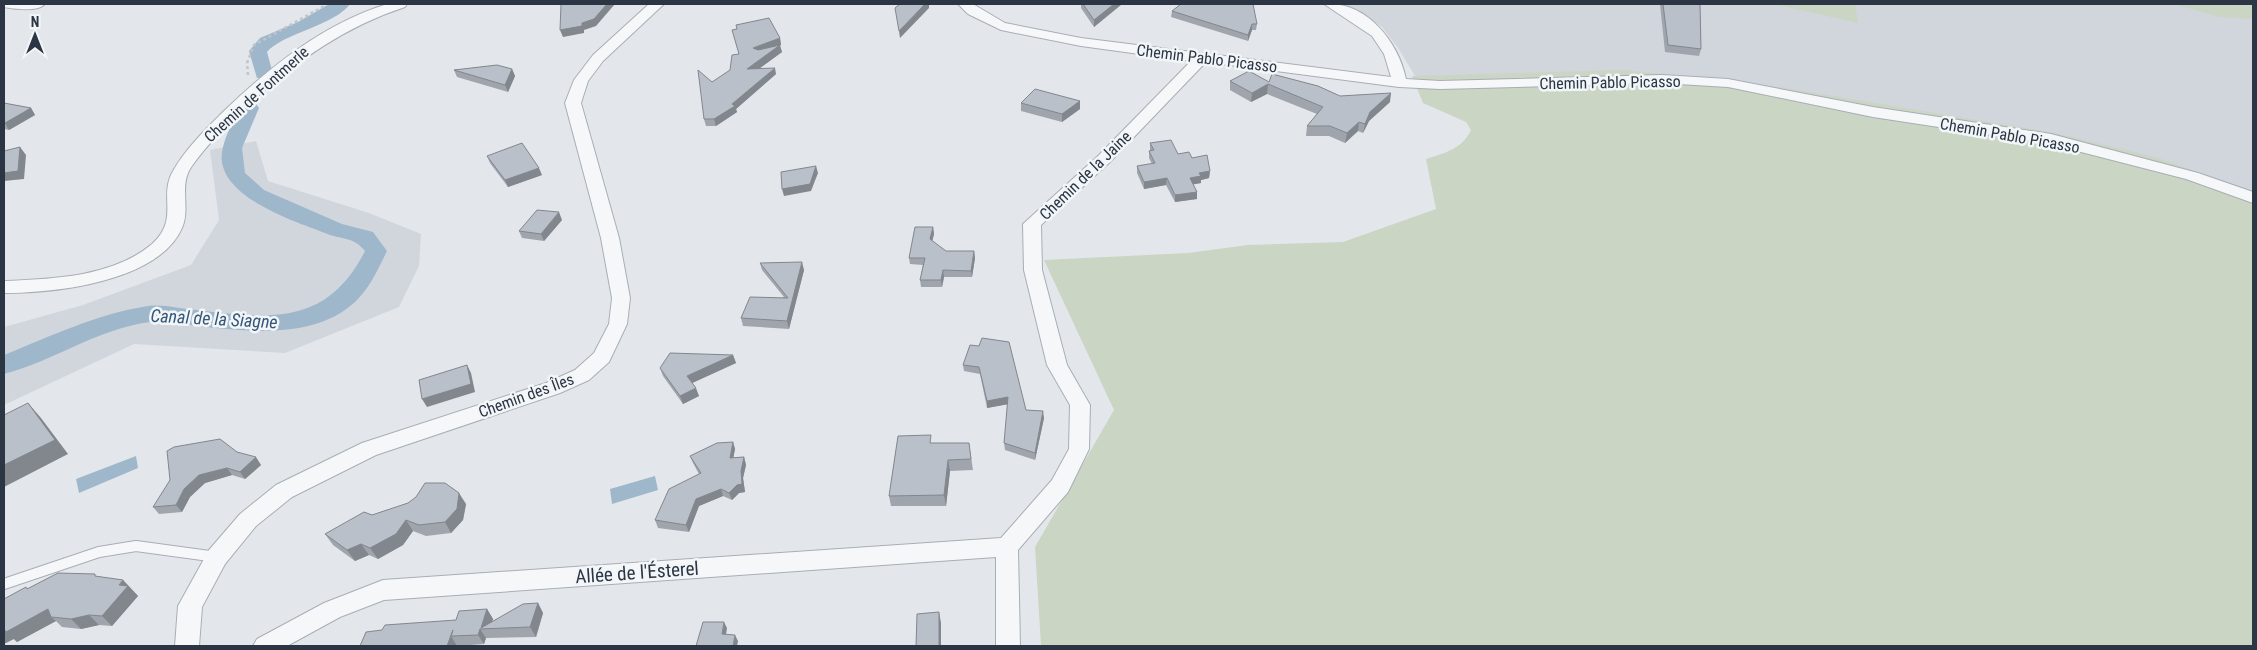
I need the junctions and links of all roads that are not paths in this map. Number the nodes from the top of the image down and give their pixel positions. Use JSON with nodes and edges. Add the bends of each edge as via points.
{"nodes":[{"id":1,"x":9,"y":4,"type":"edge"},
{"id":2,"x":38,"y":4,"type":"edge"},
{"id":3,"x":400,"y":4,"type":"edge"},
{"id":4,"x":657,"y":4,"type":"edge"},
{"id":5,"x":965,"y":4,"type":"edge"},
{"id":6,"x":1331,"y":4,"type":"edge"},
{"id":7,"x":1203,"y":57,"type":"junction"},
{"id":8,"x":1399,"y":83,"type":"junction"},
{"id":9,"x":2253,"y":198,"type":"edge"},
{"id":10,"x":4,"y":287,"type":"edge"},
{"id":11,"x":1007,"y":547,"type":"junction"},
{"id":12,"x":217,"y":557,"type":"junction"},
{"id":13,"x":4,"y":584,"type":"edge"},
{"id":14,"x":272,"y":644,"type":"edge"},
{"id":15,"x":187,"y":646,"type":"edge"},
{"id":16,"x":1008,"y":646,"type":"edge"}],
"edges":[{"from":1,"to":2,"type":"street"},
{"from":3,"to":10,"type":"street","name":"Chemin de Fontmerle","via":[[360,18],[316,41],[211,132],[178,176],[176,218],[172,232],[158,247],[110,272],[72,282]]},
{"from":4,"to":12,"type":"street","name":"Chemin des Îles","via":[[598,58],[581,80],[573,103],[610,238],[621,298],[618,324],[602,356],[582,375],[553,388],[369,449],[284,491],[248,520]]},
{"from":5,"to":7,"type":"street","name":"Chemin Pablo Picasso","via":[[1001,26],[1081,42]]},
{"from":6,"to":8,"type":"street","via":[[1361,18],[1379,33],[1397,64]]},
{"from":7,"to":8,"type":"street","name":"Chemin Pablo Picasso"},
{"from":7,"to":11,"type":"street","name":"Chemin de la Jaine","via":[[1104,158],[1032,224],[1033,270],[1055,356],[1080,405],[1079,449],[1060,486]]},
{"from":8,"to":9,"type":"street","name":"Chemin Pablo Picasso","via":[[1440,86],[1662,79],[1728,83],[1873,112],[2051,139],[2192,176]]},
{"from":11,"to":14,"type":"street","name":"Allée de l'Ésterel","via":[[383,590],[332,610]]},
{"from":11,"to":16,"type":"street"},
{"from":12,"to":13,"type":"lane","via":[[136,546],[99,552]]},
{"from":12,"to":15,"type":"street","name":"Chemin des Îles","via":[[190,606]]}]}
